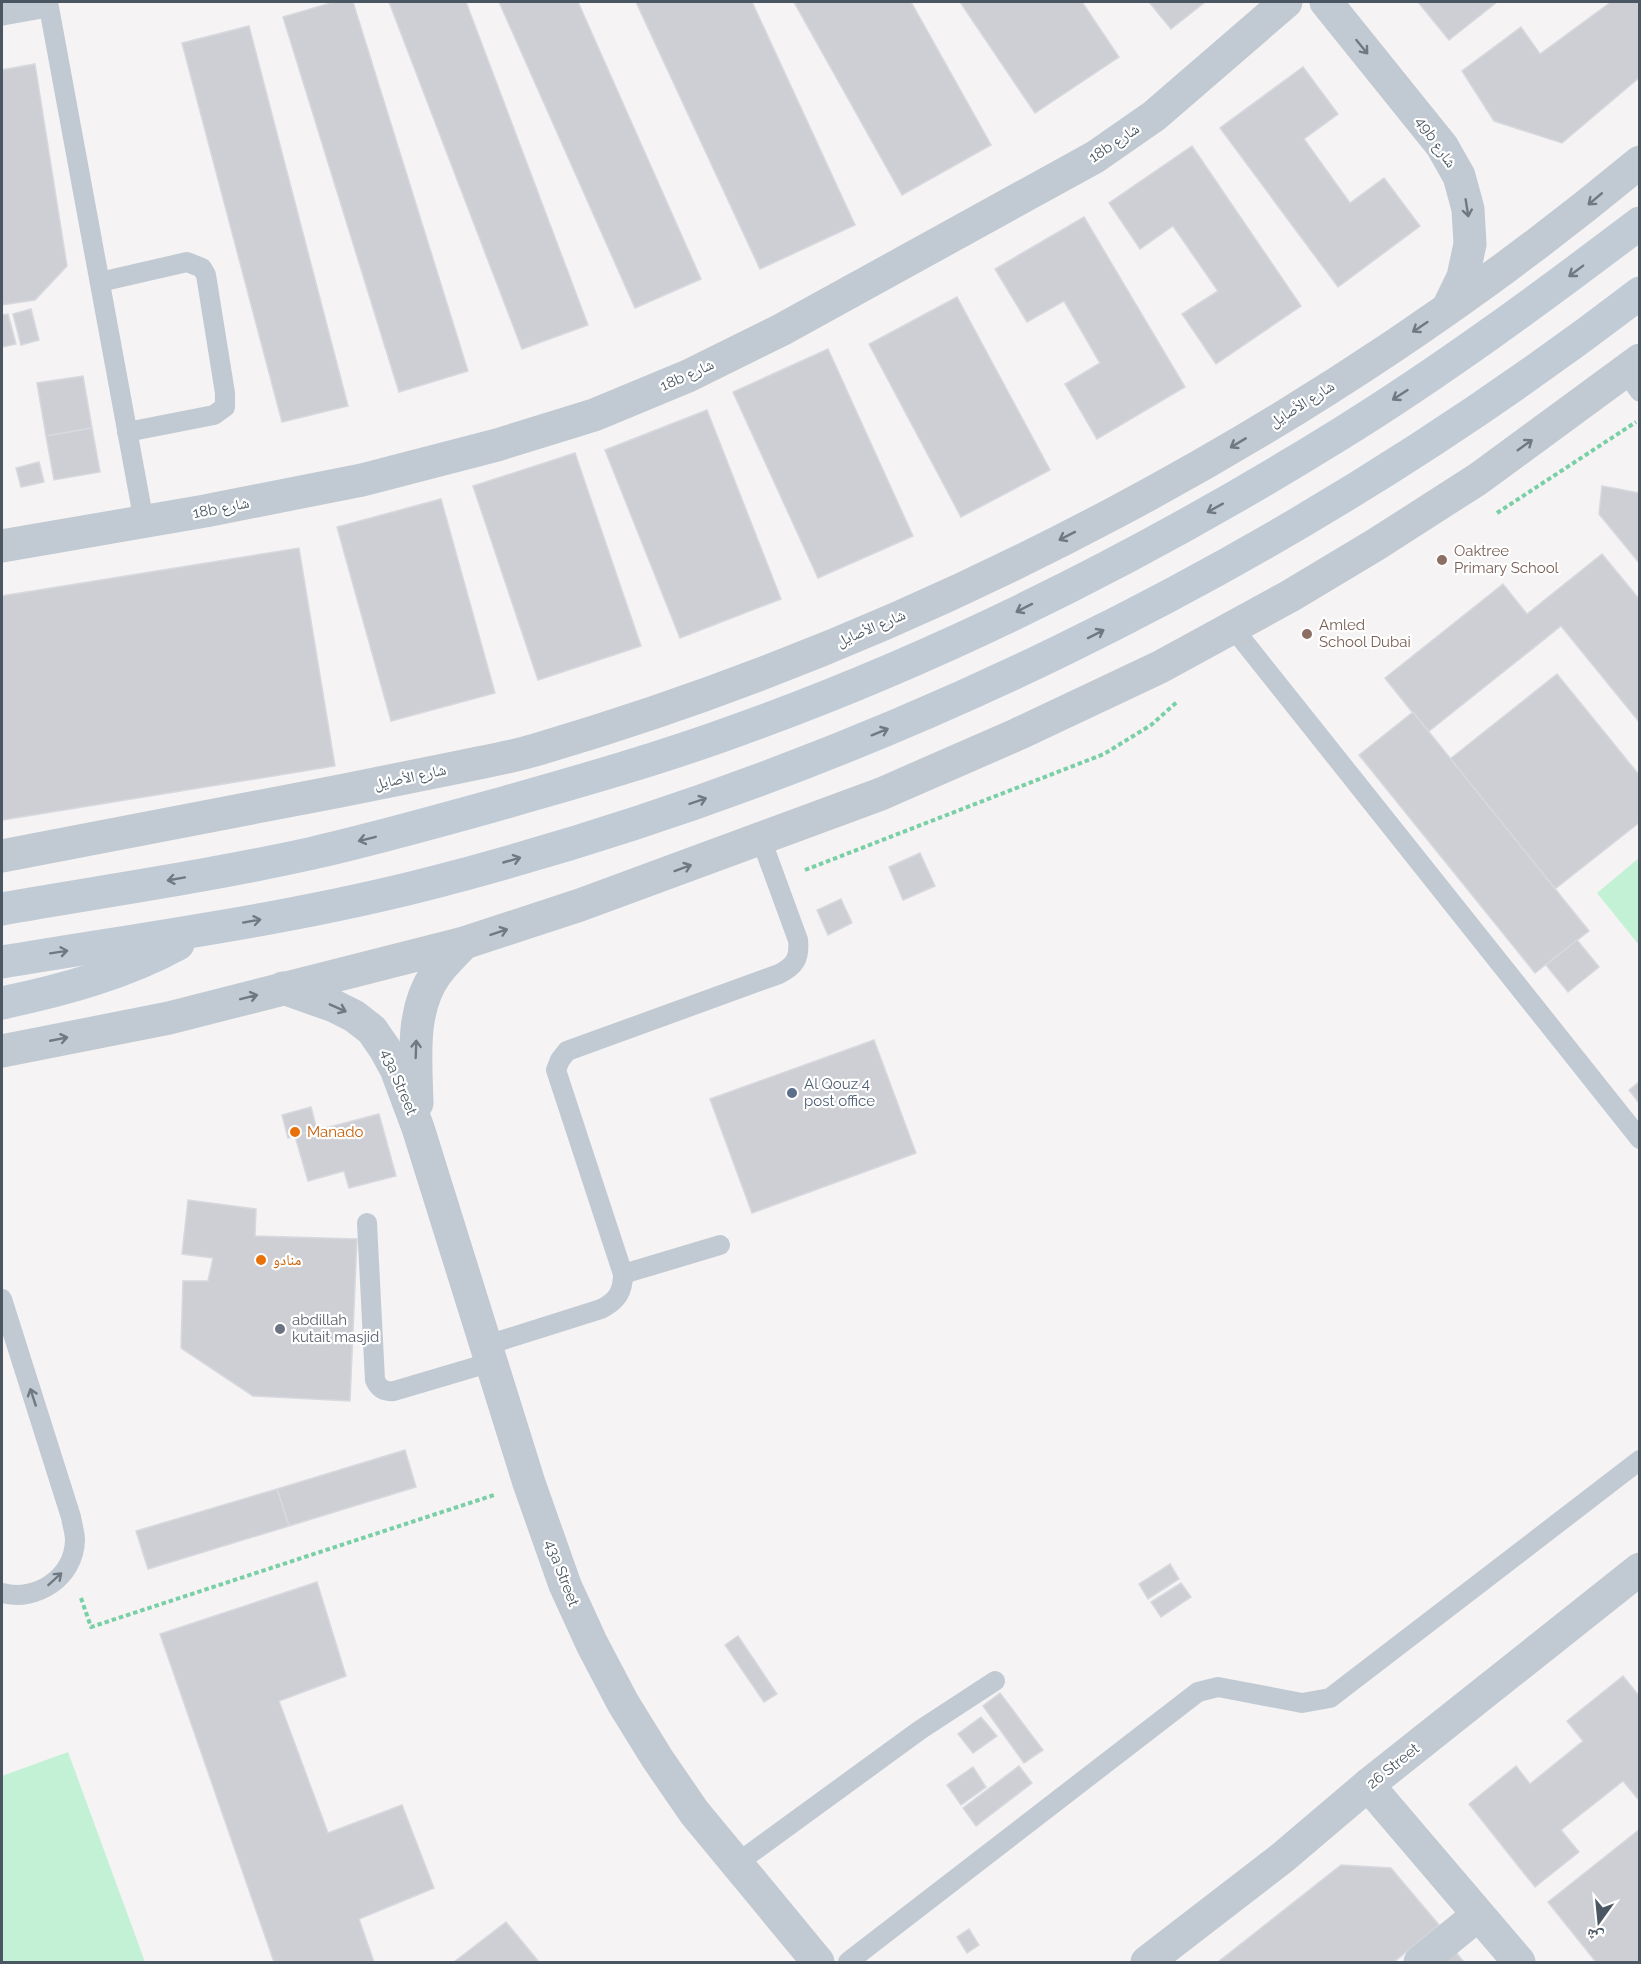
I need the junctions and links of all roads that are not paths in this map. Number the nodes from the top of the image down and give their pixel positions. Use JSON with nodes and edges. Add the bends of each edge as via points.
{"nodes":[{"id":1,"x":41,"y":2,"type":"edge"},
{"id":2,"x":48,"y":2,"type":"edge"},
{"id":3,"x":1286,"y":2,"type":"edge"},
{"id":4,"x":1326,"y":2,"type":"edge"},
{"id":5,"x":2,"y":9,"type":"edge"},
{"id":6,"x":1640,"y":162,"type":"edge"},
{"id":7,"x":1640,"y":223,"type":"edge"},
{"id":8,"x":100,"y":282,"type":"junction"},
{"id":9,"x":1640,"y":292,"type":"edge"},
{"id":10,"x":1448,"y":308,"type":"junction"},
{"id":11,"x":1635,"y":374,"type":"edge"},
{"id":12,"x":127,"y":432,"type":"junction"},
{"id":13,"x":144,"y":522,"type":"junction"},
{"id":14,"x":2,"y":546,"type":"edge"},
{"id":15,"x":1233,"y":627,"type":"junction"},
{"id":16,"x":761,"y":839,"type":"junction"},
{"id":17,"x":2,"y":856,"type":"edge"},
{"id":18,"x":2,"y":909,"type":"edge"},
{"id":19,"x":207,"y":928,"type":"junction"},
{"id":20,"x":464,"y":943,"type":"junction"},
{"id":21,"x":2,"y":962,"type":"edge"},
{"id":22,"x":283,"y":988,"type":"junction"},
{"id":23,"x":2,"y":1003,"type":"edge"},
{"id":24,"x":2,"y":1051,"type":"edge"},
{"id":25,"x":418,"y":1128,"type":"junction"},
{"id":26,"x":1640,"y":1139,"type":"edge"},
{"id":27,"x":367,"y":1223,"type":"dead end"},
{"id":28,"x":720,"y":1245,"type":"dead end"},
{"id":29,"x":622,"y":1274,"type":"junction"},
{"id":30,"x":2,"y":1299,"type":"edge"},
{"id":31,"x":490,"y":1353,"type":"junction"},
{"id":32,"x":1640,"y":1460,"type":"edge"},
{"id":33,"x":1640,"y":1569,"type":"edge"},
{"id":34,"x":2,"y":1593,"type":"edge"},
{"id":35,"x":994,"y":1681,"type":"dead end"},
{"id":36,"x":1368,"y":1785,"type":"junction"},
{"id":37,"x":736,"y":1864,"type":"junction"},
{"id":38,"x":1478,"y":1915,"type":"junction"},
{"id":39,"x":818,"y":1962,"type":"edge"},
{"id":40,"x":848,"y":1962,"type":"edge"},
{"id":41,"x":1147,"y":1962,"type":"edge"},
{"id":42,"x":1420,"y":1962,"type":"edge"},
{"id":43,"x":1519,"y":1962,"type":"edge"}],
"edges":[{"from":1,"to":5,"type":"street"},
{"from":2,"to":8,"type":"lane"},
{"from":3,"to":13,"type":"street","name":"18b شارع","via":[[1154,116],[1095,157],[781,330],[688,376],[594,415],[497,445],[362,480]]},
{"from":4,"to":10,"type":"street","name":"49b شارع","one_way":true,"via":[[1442,146],[1460,176],[1468,209],[1470,244],[1463,278]]},
{"from":6,"to":10,"type":"street","name":"شارع الأصايل","one_way":true,"via":[[1570,220]]},
{"from":7,"to":18,"type":"main road","one_way":true,"via":[[1463,353],[1338,436],[1137,551],[1003,619],[887,671],[737,731],[424,825],[301,855]]},
{"from":8,"to":12,"type":"lane"},
{"from":8,"to":12,"type":"lane","via":[[187,262],[202,268],[206,275],[225,407],[214,415]]},
{"from":19,"to":9,"type":"main road","one_way":true,"via":[[322,909],[436,882],[607,833],[764,778],[908,721],[1056,654],[1277,537],[1487,404]]},
{"from":10,"to":17,"type":"street","name":"شارع الأصايل","one_way":true,"via":[[1303,404],[1131,503],[952,593],[768,670],[648,715],[529,752]]},
{"from":15,"to":11,"type":"street","one_way":true,"via":[[1375,545]]},
{"from":12,"to":13,"type":"lane"},
{"from":13,"to":14,"type":"street","name":"18b شارع"},
{"from":15,"to":16,"type":"street","via":[[1160,667],[1018,734],[881,794]]},
{"from":15,"to":26,"type":"lane"},
{"from":20,"to":16,"type":"street","one_way":true,"via":[[580,906]]},
{"from":16,"to":29,"type":"lane","via":[[798,940],[797,962],[780,974],[567,1051],[556,1070]]},
{"from":21,"to":19,"type":"main road","one_way":true},
{"from":19,"to":23,"type":"main road","via":[[126,968],[46,994]]},
{"from":20,"to":22,"type":"street"},
{"from":25,"to":20,"type":"street","name":"43a Street","one_way":true,"via":[[418,1021],[435,976]]},
{"from":24,"to":22,"type":"street","one_way":true,"via":[[169,1018]]},
{"from":22,"to":25,"type":"street","name":"43a Street","one_way":true,"via":[[334,1006],[372,1030],[396,1069]]},
{"from":25,"to":31,"type":"street","name":"43a Street"},
{"from":27,"to":31,"type":"lane","via":[[378,1386],[394,1392]]},
{"from":28,"to":29,"type":"lane"},
{"from":29,"to":31,"type":"lane","via":[[618,1296],[611,1304]]},
{"from":34,"to":30,"type":"lane","one_way":true,"via":[[35,1593],[55,1581],[69,1563],[75,1541],[71,1517]]},
{"from":31,"to":37,"type":"street","name":"43a Street","via":[[529,1483],[565,1585],[591,1644],[657,1758]]},
{"from":32,"to":40,"type":"lane","via":[[1330,1698],[1302,1703],[1218,1687],[1198,1692]]},
{"from":33,"to":36,"type":"street","name":"26 Street"},
{"from":35,"to":37,"type":"lane"},
{"from":36,"to":38,"type":"street"},
{"from":36,"to":41,"type":"street","name":"26 Street","via":[[1282,1858]]},
{"from":37,"to":39,"type":"street","name":"43a Street"},
{"from":38,"to":42,"type":"street"},
{"from":38,"to":43,"type":"street"}]}
